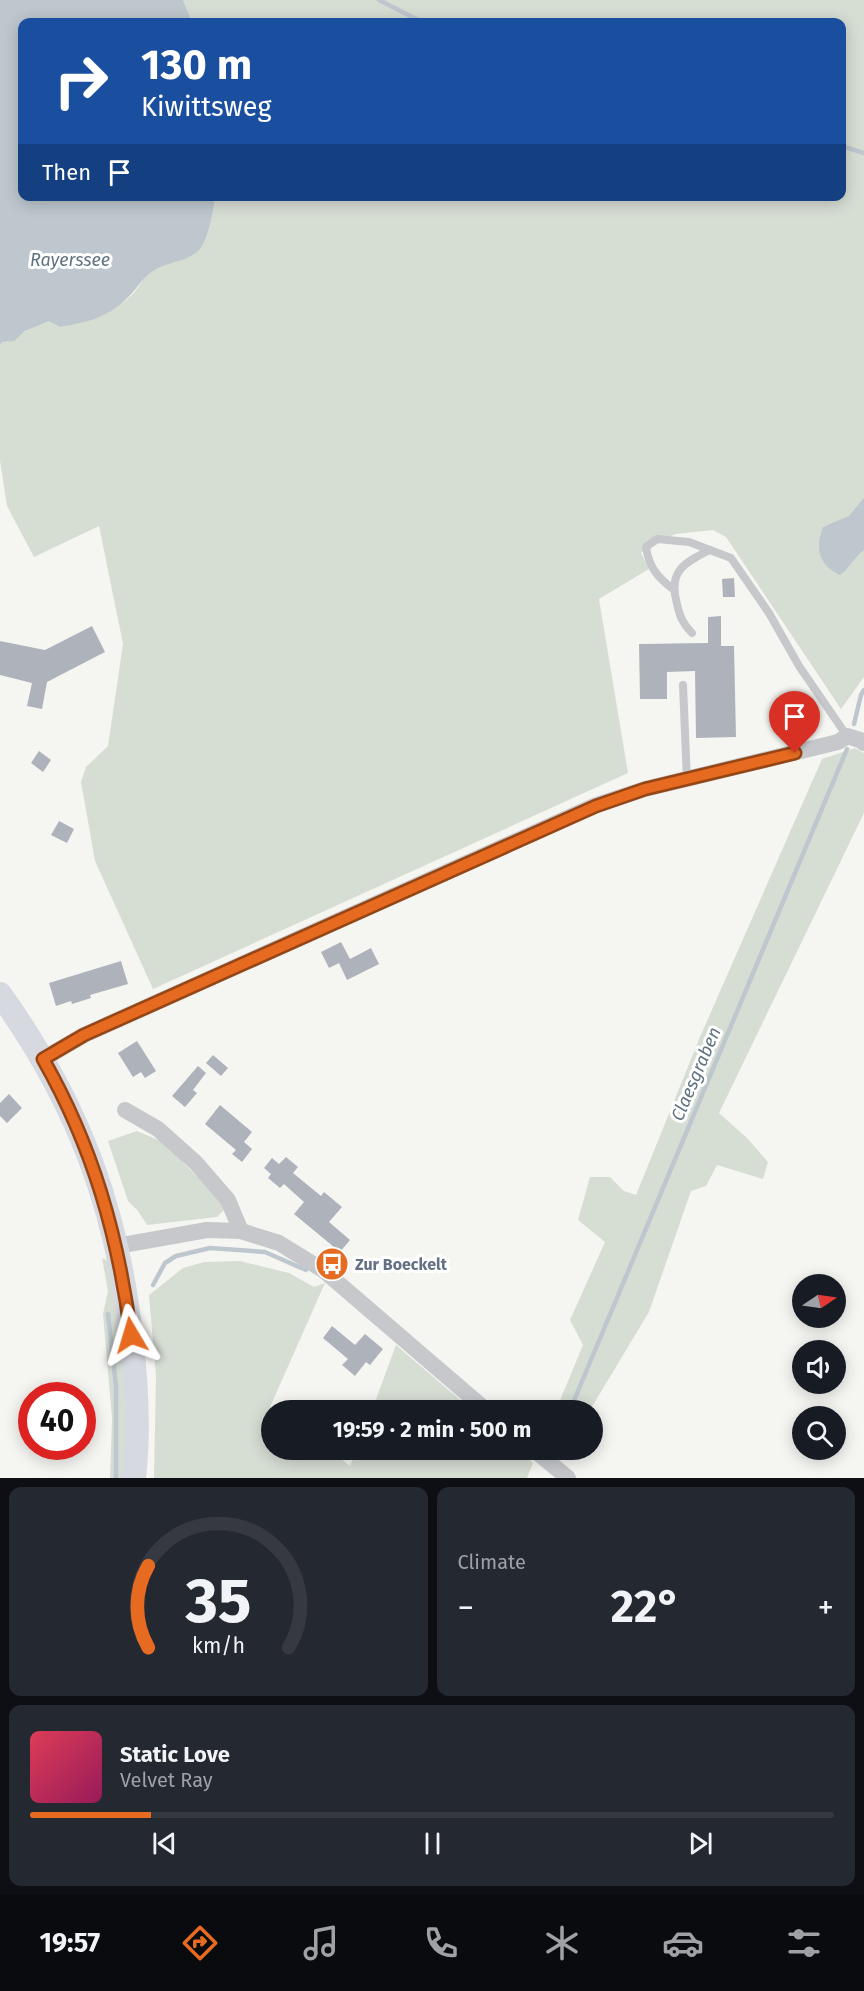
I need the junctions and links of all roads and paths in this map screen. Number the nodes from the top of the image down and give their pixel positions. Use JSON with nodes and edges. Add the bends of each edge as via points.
{"nodes":[{"id":1,"x":710,"y":550,"type":"junction"},
{"id":2,"x":673,"y":589,"type":"junction"},
{"id":3,"x":692,"y":633,"type":"dead end"},
{"id":4,"x":683,"y":685,"type":"dead end"},
{"id":5,"x":847,"y":736,"type":"junction"},
{"id":6,"x":864,"y":743,"type":"edge"},
{"id":7,"x":687,"y":781,"type":"junction"},
{"id":8,"x":0,"y":994,"type":"edge"},
{"id":9,"x":43,"y":1059,"type":"junction"},
{"id":10,"x":124,"y":1110,"type":"dead end"},
{"id":11,"x":241,"y":1231,"type":"junction"},
{"id":12,"x":117,"y":1246,"type":"junction"},
{"id":13,"x":474,"y":1400,"type":"edge"},
{"id":14,"x":546,"y":1460,"type":"edge"},
{"id":15,"x":134,"y":1478,"type":"edge"},
{"id":16,"x":568,"y":1478,"type":"edge"}],
"edges":[{"from":1,"to":2,"type":"lane","via":[[691,559],[676,574]]},
{"from":1,"to":2,"type":"lane","via":[[689,542],[657,539],[646,547],[648,562],[658,579]]},
{"from":1,"to":5,"type":"lane","via":[[730,558]]},
{"from":2,"to":3,"type":"lane","via":[[683,624]]},
{"from":4,"to":7,"type":"lane"},
{"from":5,"to":6,"type":"street"},
{"from":5,"to":7,"type":"street","via":[[838,742]]},
{"from":7,"to":9,"type":"street","via":[[645,789],[555,823],[84,1035]]},
{"from":8,"to":9,"type":"street"},
{"from":9,"to":12,"type":"street","via":[[64,1095],[91,1158]]},
{"from":10,"to":11,"type":"street","via":[[158,1129],[196,1163],[228,1200]]},
{"from":11,"to":12,"type":"street","via":[[207,1230]]},
{"from":11,"to":13,"type":"street","via":[[279,1243],[323,1270]]},
{"from":12,"to":15,"type":"street","via":[[136,1380]]},
{"from":14,"to":16,"type":"street"}]}
